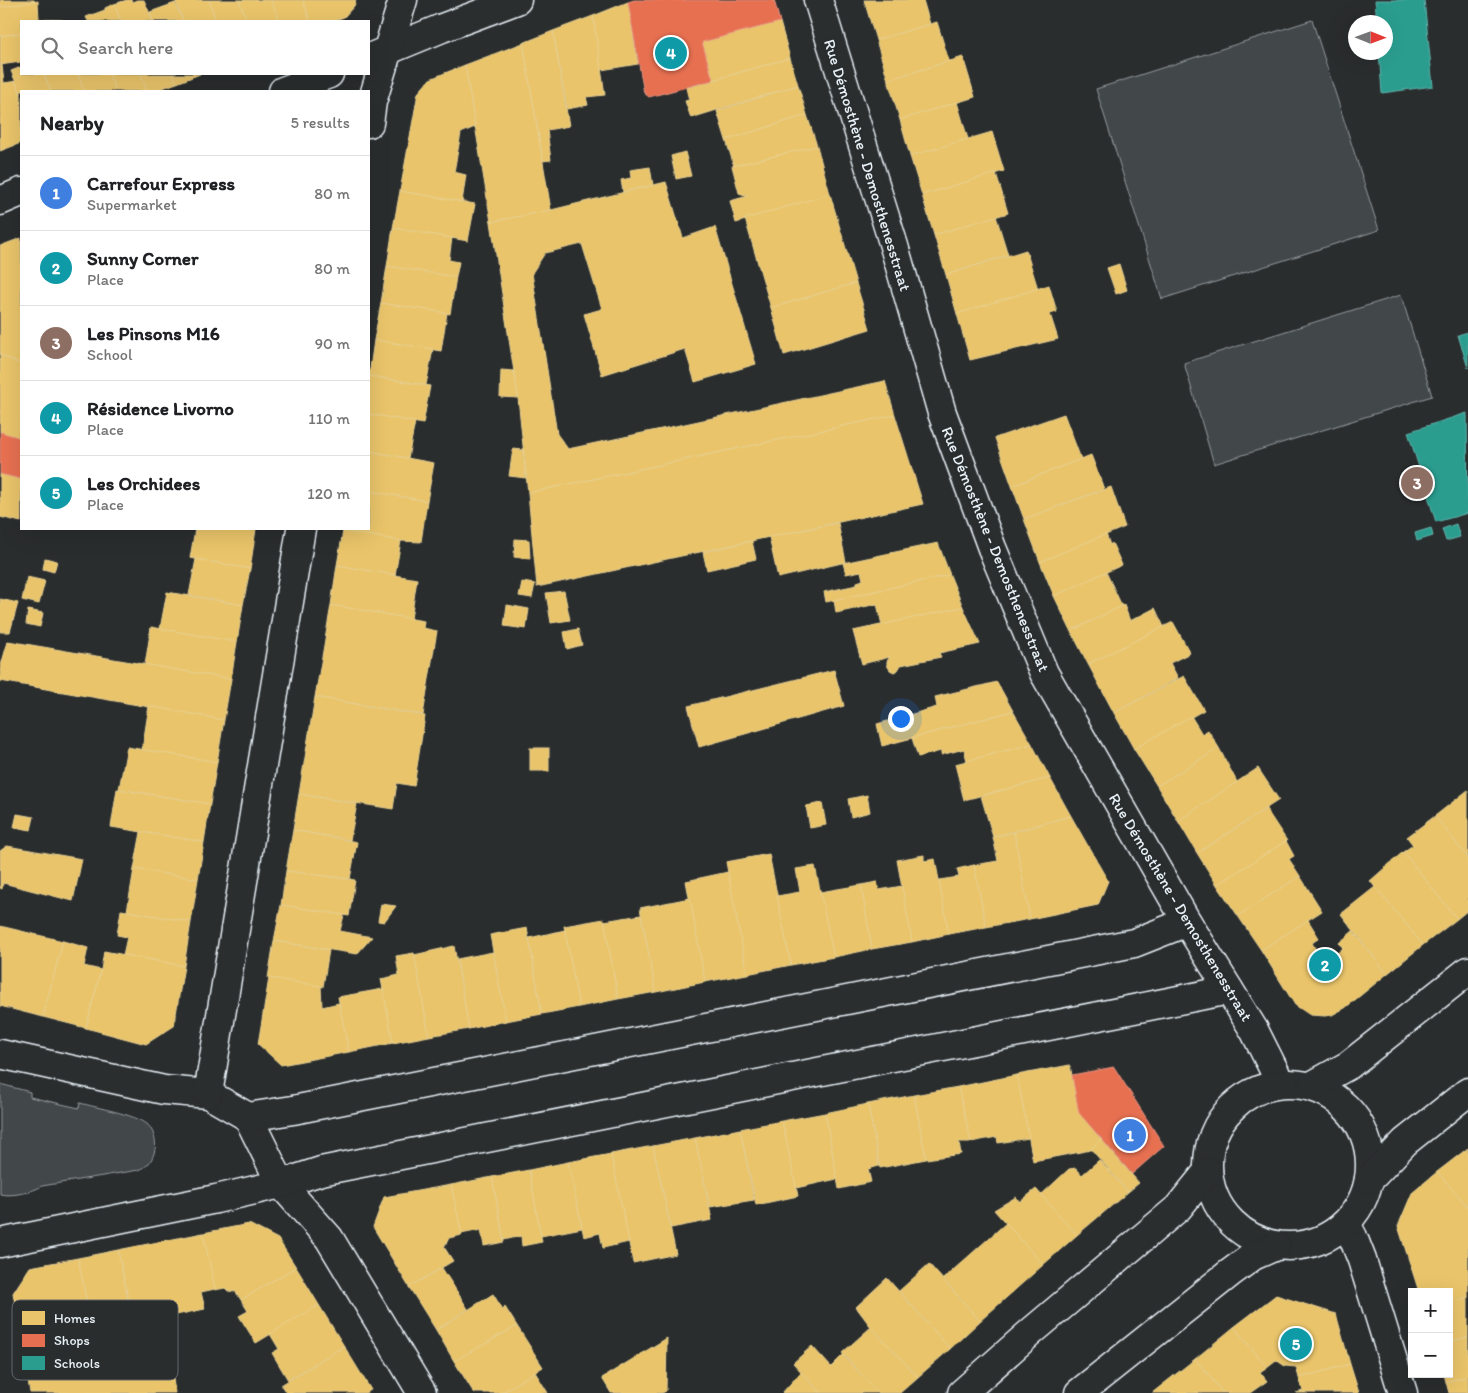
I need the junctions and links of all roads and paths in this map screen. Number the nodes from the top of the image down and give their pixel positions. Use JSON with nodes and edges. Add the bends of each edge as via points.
{"nodes":[{"id":1,"x":403,"y":0,"type":"edge"},
{"id":2,"x":517,"y":0,"type":"edge"},
{"id":3,"x":818,"y":0,"type":"edge"},
{"id":4,"x":378,"y":54,"type":"edge"},
{"id":5,"x":326,"y":75,"type":"edge"},
{"id":6,"x":286,"y":90,"type":"edge"},
{"id":7,"x":370,"y":116,"type":"edge"},
{"id":8,"x":20,"y":192,"type":"edge"},
{"id":9,"x":0,"y":201,"type":"edge"},
{"id":10,"x":301,"y":530,"type":"edge"},
{"id":11,"x":1187,"y":922,"type":"junction"},
{"id":12,"x":1468,"y":970,"type":"edge"},
{"id":13,"x":1229,"y":990,"type":"junction"},
{"id":14,"x":0,"y":1054,"type":"edge"},
{"id":15,"x":1278,"y":1084,"type":"junction"},
{"id":16,"x":1311,"y":1086,"type":"junction"},
{"id":17,"x":1468,"y":1092,"type":"edge"},
{"id":18,"x":208,"y":1094,"type":"junction"},
{"id":19,"x":248,"y":1116,"type":"junction"},
{"id":20,"x":1208,"y":1171,"type":"junction"},
{"id":21,"x":1369,"y":1180,"type":"junction"},
{"id":22,"x":280,"y":1184,"type":"junction"},
{"id":23,"x":1346,"y":1224,"type":"junction"},
{"id":24,"x":0,"y":1243,"type":"edge"},
{"id":25,"x":1276,"y":1246,"type":"junction"},
{"id":26,"x":422,"y":1393,"type":"edge"},
{"id":27,"x":962,"y":1393,"type":"edge"},
{"id":28,"x":1079,"y":1393,"type":"edge"},
{"id":29,"x":1403,"y":1393,"type":"edge"}],
"edges":[{"from":1,"to":4,"type":"street"},
{"from":2,"to":4,"type":"street"},
{"from":3,"to":11,"type":"street","name":"Rue Démosthène - Demosthenesstraat","via":[[942,413],[992,548],[1044,673]]},
{"from":4,"to":7,"type":"street"},
{"from":5,"to":6,"type":"street"},
{"from":8,"to":9,"type":"street"},
{"from":10,"to":18,"type":"street"},
{"from":11,"to":13,"type":"street","name":"Rue Démosthène - Demosthenesstraat"},
{"from":11,"to":19,"type":"street","via":[[1134,944],[303,1108]]},
{"from":12,"to":16,"type":"street","via":[[1349,1066]]},
{"from":13,"to":15,"type":"street","name":"Rue Démosthène - Demosthenesstraat","via":[[1254,1030]]},
{"from":13,"to":22,"type":"street","via":[[321,1171]]},
{"from":14,"to":18,"type":"street","via":[[164,1090]]},
{"from":15,"to":16,"type":"street"},
{"from":15,"to":20,"type":"street","via":[[1256,1091],[1234,1104],[1220,1123],[1210,1146]]},
{"from":16,"to":21,"type":"street","via":[[1341,1102],[1354,1115],[1370,1157]]},
{"from":17,"to":21,"type":"street","via":[[1405,1142]]},
{"from":18,"to":19,"type":"street"},
{"from":19,"to":22,"type":"street"},
{"from":20,"to":25,"type":"street","via":[[1219,1205],[1229,1220],[1259,1241]]},
{"from":20,"to":27,"type":"street","via":[[1178,1208]]},
{"from":21,"to":23,"type":"street","via":[[1360,1204]]},
{"from":22,"to":24,"type":"street"},
{"from":22,"to":26,"type":"street","via":[[329,1238]]},
{"from":23,"to":25,"type":"street","via":[[1325,1238],[1301,1246]]},
{"from":23,"to":29,"type":"street","via":[[1362,1260]]},
{"from":25,"to":28,"type":"street","via":[[1253,1256],[1230,1273]]}]}
